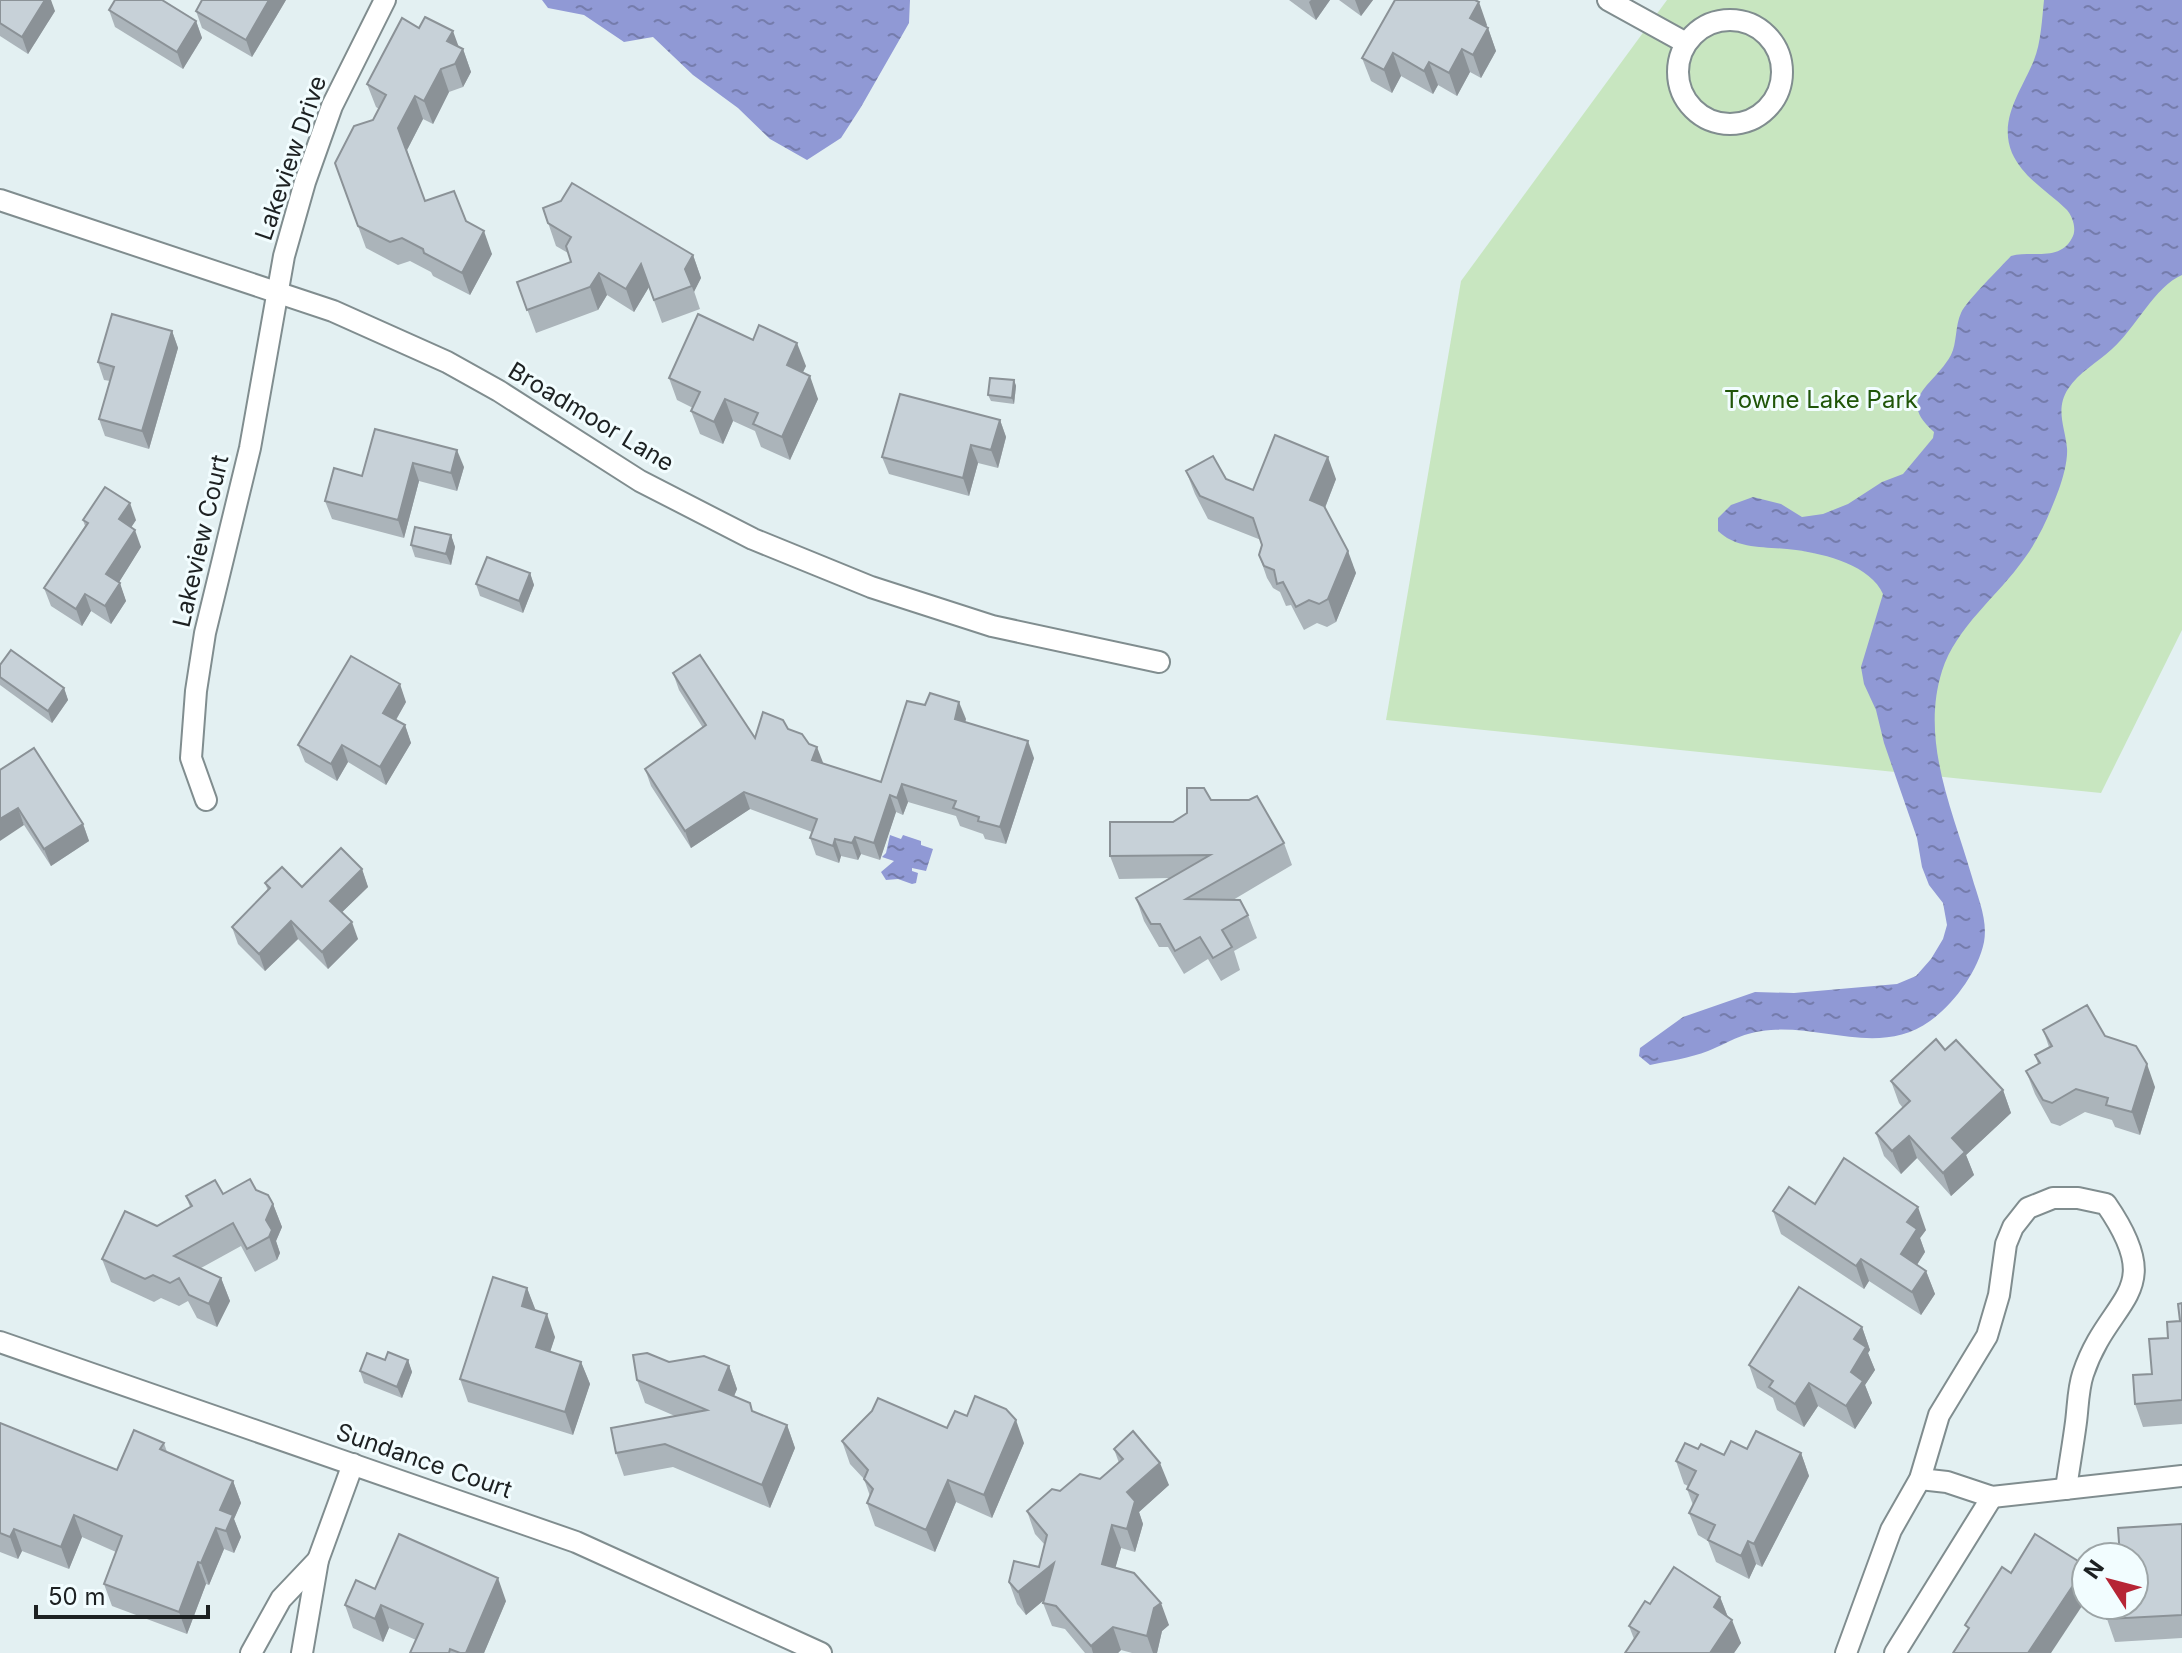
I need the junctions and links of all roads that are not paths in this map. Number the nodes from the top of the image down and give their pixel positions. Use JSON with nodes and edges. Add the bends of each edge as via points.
{"nodes":[{"id":1,"x":385,"y":0,"type":"edge"},
{"id":2,"x":1608,"y":0,"type":"edge"},
{"id":3,"x":1686,"y":43,"type":"junction"},
{"id":4,"x":0,"y":200,"type":"edge"},
{"id":5,"x":276,"y":292,"type":"junction"},
{"id":6,"x":1159,"y":662,"type":"dead end"},
{"id":7,"x":206,"y":800,"type":"dead end"},
{"id":8,"x":0,"y":1342,"type":"edge"},
{"id":9,"x":353,"y":1464,"type":"junction"},
{"id":10,"x":2182,"y":1476,"type":"edge"},
{"id":11,"x":1920,"y":1479,"type":"junction"},
{"id":12,"x":2066,"y":1489,"type":"junction"},
{"id":13,"x":1992,"y":1497,"type":"junction"},
{"id":14,"x":318,"y":1560,"type":"junction"},
{"id":15,"x":251,"y":1653,"type":"edge"},
{"id":16,"x":302,"y":1653,"type":"edge"},
{"id":17,"x":821,"y":1653,"type":"edge"},
{"id":18,"x":1846,"y":1653,"type":"edge"},
{"id":19,"x":1895,"y":1653,"type":"edge"}],
"edges":[{"from":1,"to":5,"type":"street","name":"Lakeview Drive","via":[[332,106]]},
{"from":2,"to":3,"type":"street"},
{"from":3,"to":3,"type":"street","via":[[1677,80],[1696,114],[1713,123],[1737,125],[1758,117],[1774,101],[1782,79],[1780,56],[1768,36],[1753,25],[1716,21]]},
{"from":4,"to":5,"type":"street","name":"Broadmoor Lane"},
{"from":5,"to":6,"type":"street","name":"Broadmoor Lane","via":[[333,311],[447,362],[640,481],[753,539],[871,587],[992,626]]},
{"from":5,"to":7,"type":"street","name":"Lakeview Court","via":[[250,448],[196,691],[191,758]]},
{"from":8,"to":9,"type":"street","name":"Sundance Court"},
{"from":9,"to":14,"type":"street"},
{"from":9,"to":17,"type":"street","name":"Sundance Court","via":[[576,1542]]},
{"from":10,"to":12,"type":"street"},
{"from":11,"to":12,"type":"street","via":[[1939,1415],[1987,1336],[2013,1227],[2028,1208],[2053,1198],[2078,1198],[2106,1204],[2126,1233],[2135,1264],[2132,1288],[2095,1343],[2082,1377]]},
{"from":11,"to":13,"type":"street"},
{"from":11,"to":18,"type":"street","via":[[1891,1530]]},
{"from":12,"to":13,"type":"street"},
{"from":13,"to":19,"type":"street"},
{"from":14,"to":15,"type":"street","via":[[281,1599]]},
{"from":14,"to":16,"type":"street"}]}
